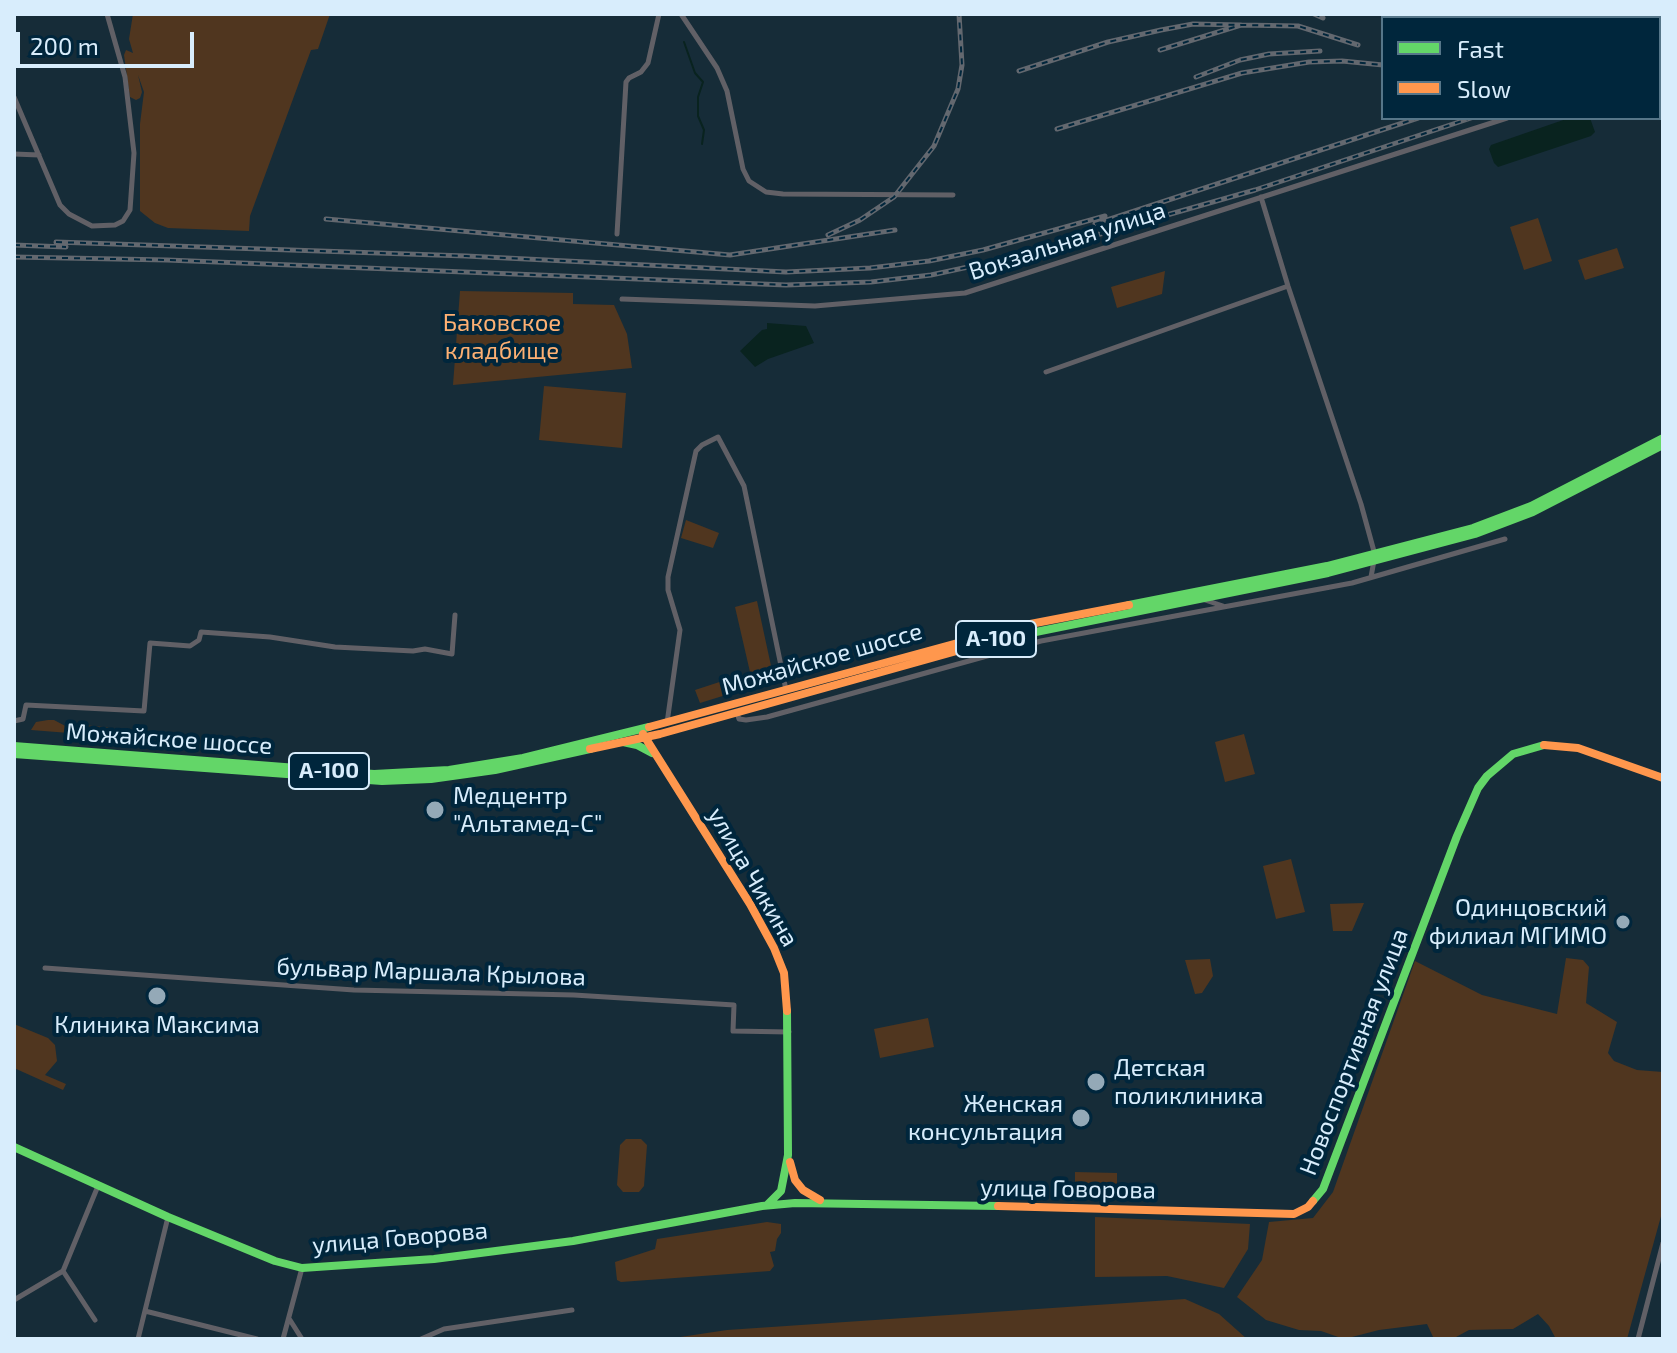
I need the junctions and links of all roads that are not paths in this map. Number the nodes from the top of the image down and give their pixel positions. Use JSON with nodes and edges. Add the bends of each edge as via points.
{"nodes":[{"id":1,"x":107,"y":14,"type":"edge"},
{"id":2,"x":659,"y":14,"type":"edge"},
{"id":3,"x":681,"y":14,"type":"edge"},
{"id":4,"x":14,"y":97,"type":"edge"},
{"id":5,"x":1501,"y":120,"type":"edge"},
{"id":6,"x":14,"y":154,"type":"edge"},
{"id":7,"x":39,"y":155,"type":"junction"},
{"id":8,"x":953,"y":195,"type":"dead end"},
{"id":9,"x":1261,"y":197,"type":"junction"},
{"id":10,"x":617,"y":234,"type":"dead end"},
{"id":11,"x":1288,"y":286,"type":"junction"},
{"id":12,"x":622,"y":299,"type":"dead end"},
{"id":13,"x":1046,"y":372,"type":"dead end"},
{"id":14,"x":1663,"y":438,"type":"edge"},
{"id":15,"x":1663,"y":445,"type":"edge"},
{"id":16,"x":1505,"y":539,"type":"dead end"},
{"id":17,"x":1375,"y":558,"type":"junction"},
{"id":18,"x":1371,"y":578,"type":"junction"},
{"id":19,"x":1197,"y":597,"type":"junction"},
{"id":20,"x":1226,"y":607,"type":"junction"},
{"id":21,"x":455,"y":615,"type":"dead end"},
{"id":22,"x":786,"y":691,"type":"junction"},
{"id":23,"x":738,"y":716,"type":"junction"},
{"id":24,"x":14,"y":721,"type":"edge"},
{"id":25,"x":667,"y":723,"type":"junction"},
{"id":26,"x":642,"y":734,"type":"junction"},
{"id":27,"x":622,"y":742,"type":"junction"},
{"id":28,"x":14,"y":746,"type":"edge"},
{"id":29,"x":14,"y":754,"type":"edge"},
{"id":30,"x":654,"y":755,"type":"junction"},
{"id":31,"x":1663,"y":778,"type":"edge"},
{"id":32,"x":45,"y":968,"type":"dead end"},
{"id":33,"x":789,"y":1032,"type":"junction"},
{"id":34,"x":14,"y":1147,"type":"edge"},
{"id":35,"x":788,"y":1155,"type":"junction"},
{"id":36,"x":98,"y":1186,"type":"junction"},
{"id":37,"x":800,"y":1186,"type":"junction"},
{"id":38,"x":782,"y":1190,"type":"junction"},
{"id":39,"x":826,"y":1202,"type":"junction"},
{"id":40,"x":793,"y":1204,"type":"junction"},
{"id":41,"x":762,"y":1206,"type":"junction"},
{"id":42,"x":1308,"y":1207,"type":"joint"},
{"id":43,"x":168,"y":1217,"type":"junction"},
{"id":44,"x":1663,"y":1243,"type":"edge"},
{"id":45,"x":302,"y":1268,"type":"junction"},
{"id":46,"x":63,"y":1271,"type":"junction"},
{"id":47,"x":14,"y":1300,"type":"edge"},
{"id":48,"x":572,"y":1310,"type":"dead end"},
{"id":49,"x":145,"y":1311,"type":"junction"},
{"id":50,"x":289,"y":1318,"type":"junction"},
{"id":51,"x":95,"y":1320,"type":"dead end"},
{"id":52,"x":138,"y":1339,"type":"edge"},
{"id":53,"x":257,"y":1339,"type":"edge"},
{"id":54,"x":283,"y":1339,"type":"edge"},
{"id":55,"x":302,"y":1339,"type":"edge"},
{"id":56,"x":421,"y":1339,"type":"edge"},
{"id":57,"x":1638,"y":1339,"type":"edge"}],
"edges":[{"from":1,"to":7,"type":"street","via":[[125,77],[134,153],[127,216],[105,226],[83,223],[69,214],[55,196]]},
{"from":2,"to":10,"type":"street","via":[[648,63],[626,82]]},
{"from":3,"to":8,"type":"street","via":[[727,91],[749,181],[766,192],[783,194]]},
{"from":4,"to":7,"type":"street"},
{"from":5,"to":9,"type":"street","name":"Вокзальная улица"},
{"from":6,"to":7,"type":"street"},
{"from":9,"to":11,"type":"street"},
{"from":9,"to":12,"type":"street","name":"Вокзальная улица","via":[[965,293],[815,306]]},
{"from":11,"to":13,"type":"street"},
{"from":11,"to":17,"type":"street"},
{"from":14,"to":17,"type":"main road","name":"Можайское шоссе","number":"А-100","via":[[1501,519]]},
{"from":15,"to":17,"type":"main road","name":"Можайское шоссе","number":"А-100","via":[[1508,524]]},
{"from":16,"to":18,"type":"street"},
{"from":17,"to":18,"type":"street"},
{"from":17,"to":19,"type":"main road","name":"Можайское шоссе","number":"А-100","via":[[1328,573]]},
{"from":17,"to":22,"type":"main road","name":"Можайское шоссе","number":"А-100","via":[[1020,626]]},
{"from":18,"to":20,"type":"street"},
{"from":19,"to":20,"type":"street"},
{"from":19,"to":23,"type":"main road","name":"Можайское шоссе","number":"А-100","via":[[1021,633]]},
{"from":20,"to":23,"type":"street","via":[[1041,641],[783,713],[751,720]]},
{"from":21,"to":24,"type":"street","via":[[452,654],[201,632],[190,646],[150,643],[144,711],[26,705],[23,719]]},
{"from":22,"to":25,"type":"main road","name":"Можайское шоссе","number":"А-100"},
{"from":22,"to":25,"type":"street","via":[[744,486],[718,437],[696,451],[668,577],[680,630]]},
{"from":23,"to":26,"type":"main road","name":"Можайское шоссе","number":"А-100"},
{"from":25,"to":26,"type":"main road","name":"Можайское шоссе","number":"А-100"},
{"from":26,"to":27,"type":"main road","name":"Можайское шоссе","number":"А-100"},
{"from":26,"to":28,"type":"main road","name":"Можайское шоссе","number":"А-100","via":[[411,774]]},
{"from":26,"to":30,"type":"main road","name":"улица Чикина"},
{"from":27,"to":29,"type":"main road","name":"Можайское шоссе","number":"А-100","via":[[495,770],[412,780]]},
{"from":27,"to":30,"type":"main road"},
{"from":30,"to":33,"type":"main road","name":"улица Чикина","via":[[774,948],[784,973]]},
{"from":31,"to":42,"type":"main road","name":"Новоспортивная улица","via":[[1578,748],[1548,744],[1513,754],[1487,776],[1457,836],[1323,1189]]},
{"from":32,"to":33,"type":"street","name":"бульвар Маршала Крылова","via":[[382,991],[734,1005],[733,1031]]},
{"from":33,"to":35,"type":"main road","name":"улица Чикина"},
{"from":34,"to":36,"type":"main road","name":"улица Говорова"},
{"from":35,"to":37,"type":"main road","name":"улица Чикина"},
{"from":35,"to":38,"type":"main road","name":"улица Чикина"},
{"from":36,"to":43,"type":"main road","name":"улица Говорова"},
{"from":36,"to":46,"type":"street"},
{"from":37,"to":38,"type":"main road","name":"улица Говорова","via":[[791,1182]]},
{"from":37,"to":39,"type":"main road","name":"улица Говорова"},
{"from":37,"to":40,"type":"main road","via":[[802,1198]]},
{"from":38,"to":40,"type":"main road","via":[[782,1198]]},
{"from":38,"to":41,"type":"main road","name":"улица Говорова"},
{"from":39,"to":40,"type":"main road","name":"улица Говорова"},
{"from":39,"to":42,"type":"main road","name":"улица Говорова","via":[[1282,1214]]},
{"from":40,"to":41,"type":"main road","name":"улица Говорова"},
{"from":41,"to":45,"type":"main road","name":"улица Говорова","via":[[573,1241],[434,1259]]},
{"from":43,"to":45,"type":"main road","name":"улица Говорова"},
{"from":43,"to":49,"type":"street"},
{"from":44,"to":57,"type":"street"},
{"from":45,"to":50,"type":"street"},
{"from":46,"to":47,"type":"street"},
{"from":46,"to":51,"type":"street"},
{"from":48,"to":56,"type":"street","via":[[444,1329]]},
{"from":49,"to":52,"type":"street"},
{"from":49,"to":53,"type":"street"},
{"from":50,"to":54,"type":"street"},
{"from":50,"to":55,"type":"street"}]}
